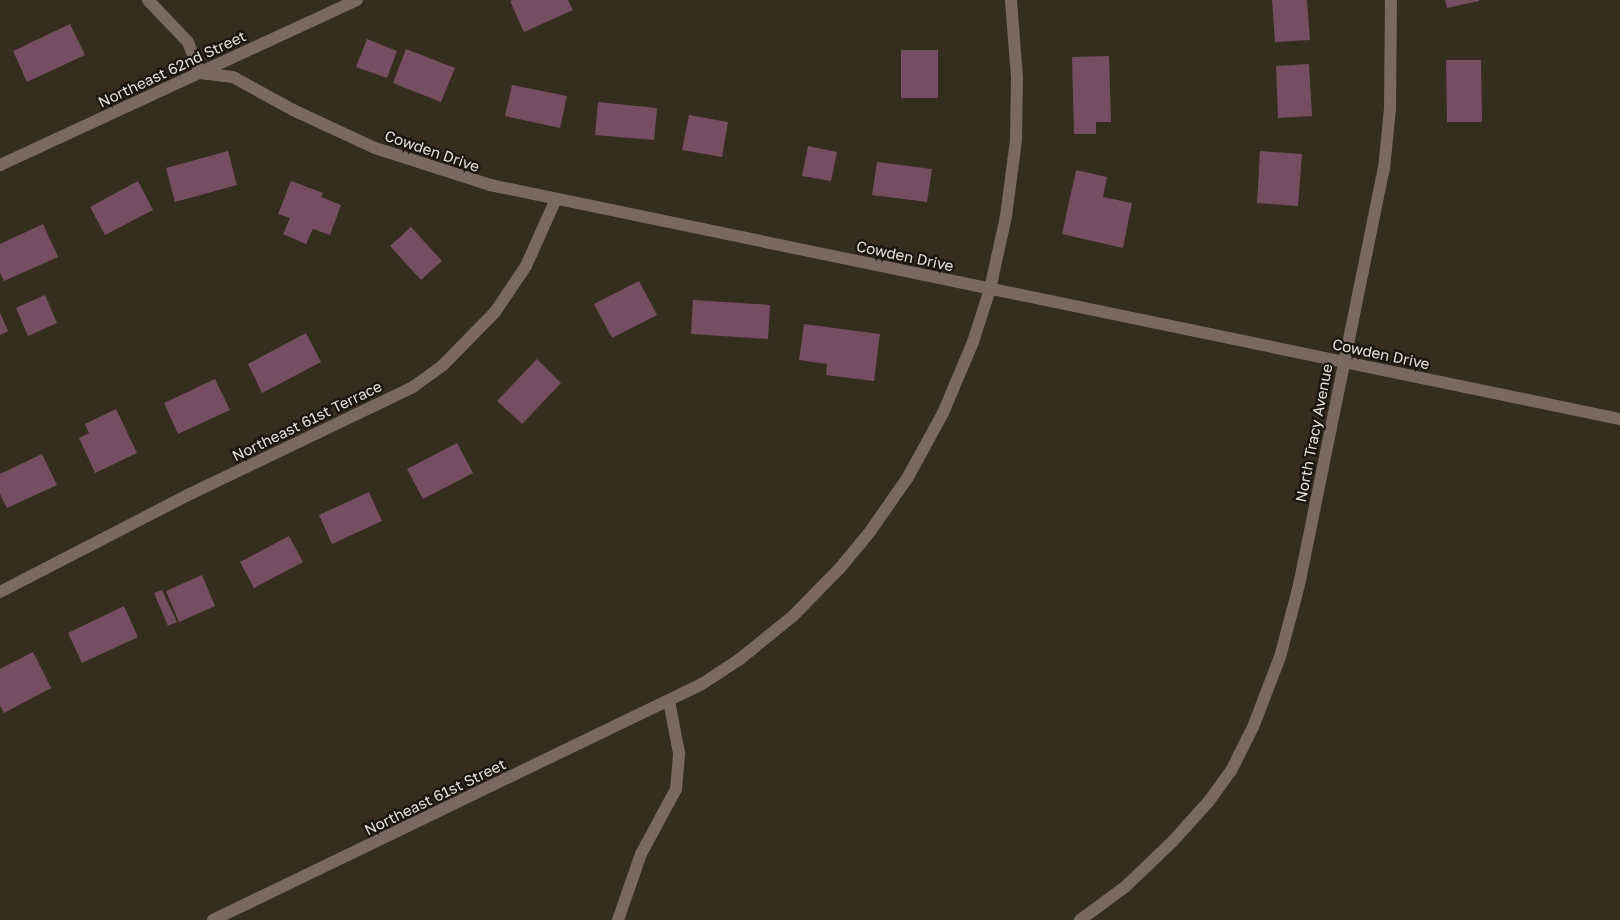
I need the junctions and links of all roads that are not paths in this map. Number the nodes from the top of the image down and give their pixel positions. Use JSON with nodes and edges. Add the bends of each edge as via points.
{"nodes":[{"id":1,"x":148,"y":0,"type":"edge"},
{"id":2,"x":357,"y":0,"type":"edge"},
{"id":3,"x":1011,"y":0,"type":"edge"},
{"id":4,"x":1391,"y":0,"type":"edge"},
{"id":5,"x":200,"y":73,"type":"junction"},
{"id":6,"x":0,"y":165,"type":"edge"},
{"id":7,"x":556,"y":199,"type":"junction"},
{"id":8,"x":990,"y":289,"type":"junction"},
{"id":9,"x":1344,"y":362,"type":"junction"},
{"id":10,"x":1620,"y":419,"type":"edge"},
{"id":11,"x":0,"y":592,"type":"edge"},
{"id":12,"x":669,"y":700,"type":"junction"},
{"id":13,"x":213,"y":920,"type":"edge"},
{"id":14,"x":618,"y":920,"type":"edge"},
{"id":15,"x":1080,"y":920,"type":"edge"}],
"edges":[{"from":1,"to":5,"type":"street","via":[[188,42]]},
{"from":2,"to":5,"type":"street","name":"Northeast 62nd Street"},
{"from":3,"to":8,"type":"street","name":"Northeast 61st Street","via":[[1017,77],[1016,140],[1006,216]]},
{"from":4,"to":9,"type":"street","name":"North Tracy Avenue","via":[[1390,109],[1384,169]]},
{"from":5,"to":6,"type":"street","name":"Northeast 62nd Street"},
{"from":5,"to":7,"type":"street","name":"Cowden Drive","via":[[233,77],[293,111],[375,148],[490,185]]},
{"from":7,"to":8,"type":"street","name":"Cowden Drive"},
{"from":7,"to":11,"type":"street","name":"Northeast 61st Terrace","via":[[526,266],[495,312],[443,365],[413,387],[192,493]]},
{"from":8,"to":9,"type":"street","name":"Cowden Drive"},
{"from":8,"to":12,"type":"street","name":"Northeast 61st Street","via":[[974,342],[943,413],[908,477],[869,533],[793,616],[740,659]]},
{"from":9,"to":10,"type":"street","name":"Cowden Drive"},
{"from":9,"to":15,"type":"street","name":"North Tracy Avenue","via":[[1299,585],[1280,657],[1253,727],[1231,771],[1173,841],[1125,887]]},
{"from":12,"to":13,"type":"street","name":"Northeast 61st Street"},
{"from":12,"to":14,"type":"street","via":[[679,753],[676,789],[641,854]]}]}
